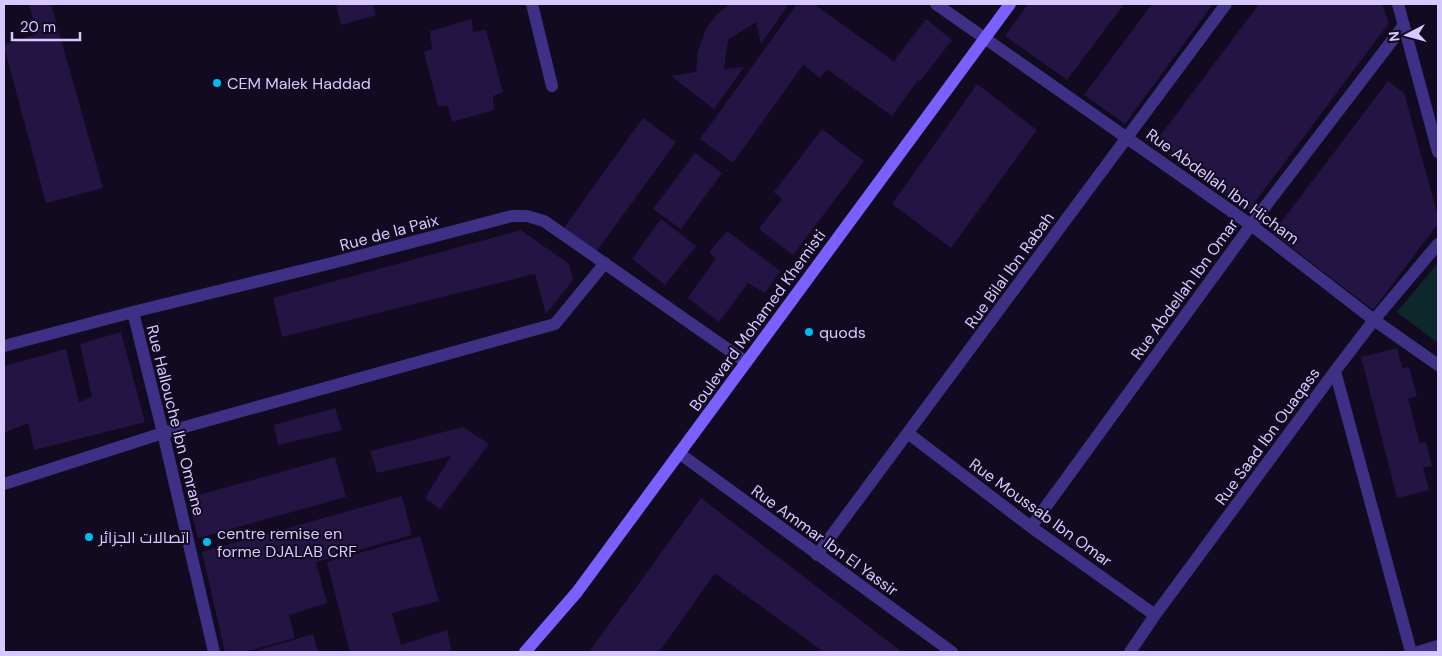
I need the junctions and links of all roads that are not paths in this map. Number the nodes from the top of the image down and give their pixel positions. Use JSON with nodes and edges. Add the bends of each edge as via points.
{"nodes":[{"id":1,"x":532,"y":4,"type":"edge"},
{"id":2,"x":936,"y":4,"type":"edge"},
{"id":3,"x":1010,"y":4,"type":"edge"},
{"id":4,"x":1226,"y":4,"type":"edge"},
{"id":5,"x":1398,"y":4,"type":"edge"},
{"id":6,"x":1404,"y":25,"type":"junction"},
{"id":7,"x":985,"y":39,"type":"junction"},
{"id":8,"x":552,"y":86,"type":"dead end"},
{"id":9,"x":1126,"y":137,"type":"junction"},
{"id":10,"x":1438,"y":152,"type":"edge"},
{"id":11,"x":1251,"y":225,"type":"junction"},
{"id":12,"x":1438,"y":244,"type":"edge"},
{"id":13,"x":605,"y":263,"type":"junction"},
{"id":14,"x":133,"y":312,"type":"junction"},
{"id":15,"x":1374,"y":320,"type":"junction"},
{"id":16,"x":4,"y":346,"type":"edge"},
{"id":17,"x":746,"y":362,"type":"junction"},
{"id":18,"x":1438,"y":365,"type":"edge"},
{"id":19,"x":1335,"y":371,"type":"junction"},
{"id":20,"x":163,"y":433,"type":"junction"},
{"id":21,"x":909,"y":434,"type":"junction"},
{"id":22,"x":679,"y":453,"type":"junction"},
{"id":23,"x":4,"y":484,"type":"edge"},
{"id":24,"x":1031,"y":526,"type":"junction"},
{"id":25,"x":818,"y":555,"type":"junction"},
{"id":26,"x":1155,"y":615,"type":"junction"},
{"id":27,"x":1438,"y":646,"type":"edge"},
{"id":28,"x":214,"y":652,"type":"edge"},
{"id":29,"x":525,"y":652,"type":"edge"},
{"id":30,"x":952,"y":652,"type":"edge"},
{"id":31,"x":1130,"y":652,"type":"edge"},
{"id":32,"x":1411,"y":652,"type":"edge"},
{"id":33,"x":1418,"y":652,"type":"edge"}],
"edges":[{"from":1,"to":8,"type":"street"},
{"from":2,"to":7,"type":"street","name":"Rue Abdellah Ibn Hicham"},
{"from":3,"to":7,"type":"main road","name":"Boulevard Mohamed Khemisti"},
{"from":4,"to":9,"type":"street","name":"Rue Bilal Ibn Rabah"},
{"from":5,"to":6,"type":"street"},
{"from":6,"to":10,"type":"street"},
{"from":6,"to":11,"type":"street","name":"Rue Abdellah Ibn Omar"},
{"from":7,"to":9,"type":"street","name":"Rue Abdellah Ibn Hicham"},
{"from":7,"to":17,"type":"main road","name":"Boulevard Mohamed Khemisti"},
{"from":9,"to":11,"type":"street","name":"Rue Abdellah Ibn Hicham"},
{"from":9,"to":21,"type":"street","name":"Rue Bilal Ibn Rabah"},
{"from":11,"to":15,"type":"street","name":"Rue Abdellah Ibn Hicham"},
{"from":11,"to":24,"type":"street","name":"Rue Abdellah Ibn Omar"},
{"from":12,"to":15,"type":"street","name":"Rue Saad Ibn Ouaqass"},
{"from":13,"to":14,"type":"street","name":"Rue de la Paix","via":[[544,221],[512,216]]},
{"from":13,"to":17,"type":"street","name":"Rue de la Paix"},
{"from":13,"to":20,"type":"street","via":[[555,324]]},
{"from":14,"to":16,"type":"street","name":"Rue de la Paix"},
{"from":14,"to":20,"type":"street","name":"Rue Hallouche Ibn Omrane"},
{"from":15,"to":18,"type":"street","name":"Rue Abdellah Ibn Hicham"},
{"from":15,"to":19,"type":"street","name":"Rue Saad Ibn Ouaqass"},
{"from":17,"to":22,"type":"main road","name":"Boulevard Mohamed Khemisti"},
{"from":19,"to":26,"type":"street","name":"Rue Saad Ibn Ouaqass"},
{"from":19,"to":32,"type":"street"},
{"from":20,"to":23,"type":"street"},
{"from":20,"to":28,"type":"street","name":"Rue Hallouche Ibn Omrane"},
{"from":21,"to":24,"type":"street","name":"Rue Moussab Ibn Omar"},
{"from":21,"to":25,"type":"street","name":"Rue Bilal Ibn Rabah"},
{"from":22,"to":25,"type":"street","name":"Rue Ammar Ibn El Yassir"},
{"from":22,"to":29,"type":"main road","name":"Boulevard Mohamed Khemisti","via":[[577,592]]},
{"from":24,"to":26,"type":"street","name":"Rue Moussab Ibn Omar"},
{"from":25,"to":30,"type":"street","name":"Rue Ammar Ibn El Yassir"},
{"from":26,"to":31,"type":"street","name":"Rue Saad Ibn Ouaqass"},
{"from":27,"to":33,"type":"street"}]}
